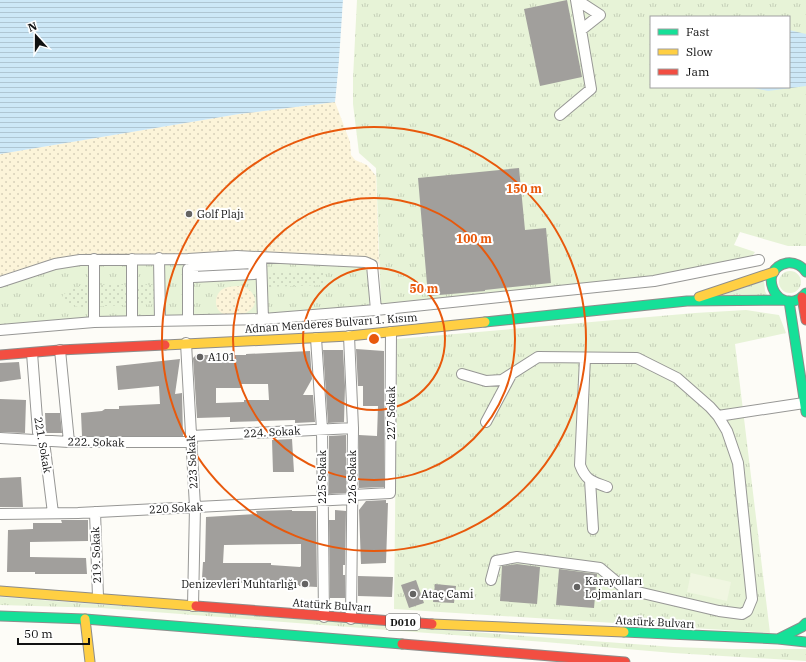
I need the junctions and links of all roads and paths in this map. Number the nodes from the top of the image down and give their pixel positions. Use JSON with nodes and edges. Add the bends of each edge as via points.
{"nodes":[{"id":1,"x":577,"y":0,"type":"edge"},
{"id":2,"x":581,"y":30,"type":"junction"},
{"id":3,"x":560,"y":115,"type":"dead end"},
{"id":4,"x":261,"y":257,"type":"junction"},
{"id":5,"x":159,"y":258,"type":"junction"},
{"id":6,"x":94,"y":259,"type":"junction"},
{"id":7,"x":132,"y":259,"type":"junction"},
{"id":8,"x":188,"y":259,"type":"junction"},
{"id":9,"x":759,"y":260,"type":"dead end"},
{"id":10,"x":806,"y":262,"type":"edge"},
{"id":11,"x":796,"y":264,"type":"junction"},
{"id":12,"x":191,"y":272,"type":"junction"},
{"id":13,"x":258,"y":272,"type":"junction"},
{"id":14,"x":774,"y":272,"type":"junction"},
{"id":15,"x":806,"y":272,"type":"edge"},
{"id":16,"x":0,"y":282,"type":"edge"},
{"id":17,"x":804,"y":295,"type":"edge"},
{"id":18,"x":687,"y":301,"type":"junction"},
{"id":19,"x":787,"y":301,"type":"junction"},
{"id":20,"x":376,"y":310,"type":"junction"},
{"id":21,"x":264,"y":319,"type":"junction"},
{"id":22,"x":188,"y":320,"type":"junction"},
{"id":23,"x":806,"y":320,"type":"edge"},
{"id":24,"x":132,"y":321,"type":"junction"},
{"id":25,"x":160,"y":321,"type":"junction"},
{"id":26,"x":94,"y":322,"type":"junction"},
{"id":27,"x":0,"y":330,"type":"edge"},
{"id":28,"x":391,"y":332,"type":"junction"},
{"id":29,"x":349,"y":336,"type":"junction"},
{"id":30,"x":316,"y":338,"type":"junction"},
{"id":31,"x":186,"y":343,"type":"junction"},
{"id":32,"x":60,"y":350,"type":"junction"},
{"id":33,"x":32,"y":353,"type":"junction"},
{"id":34,"x":0,"y":355,"type":"edge"},
{"id":35,"x":585,"y":358,"type":"junction"},
{"id":36,"x":462,"y":374,"type":"dead end"},
{"id":37,"x":511,"y":375,"type":"junction"},
{"id":38,"x":805,"y":408,"type":"edge"},
{"id":39,"x":718,"y":416,"type":"junction"},
{"id":40,"x":486,"y":422,"type":"dead end"},
{"id":41,"x":353,"y":428,"type":"junction"},
{"id":42,"x":322,"y":429,"type":"junction"},
{"id":43,"x":0,"y":438,"type":"edge"},
{"id":44,"x":191,"y":439,"type":"junction"},
{"id":45,"x":42,"y":440,"type":"junction"},
{"id":46,"x":69,"y":442,"type":"junction"},
{"id":47,"x":590,"y":480,"type":"junction"},
{"id":48,"x":607,"y":487,"type":"dead end"},
{"id":49,"x":390,"y":493,"type":"joint"},
{"id":50,"x":352,"y":497,"type":"junction"},
{"id":51,"x":322,"y":500,"type":"junction"},
{"id":52,"x":195,"y":507,"type":"junction"},
{"id":53,"x":95,"y":512,"type":"junction"},
{"id":54,"x":53,"y":513,"type":"junction"},
{"id":55,"x":0,"y":514,"type":"edge"},
{"id":56,"x":593,"y":529,"type":"dead end"},
{"id":57,"x":491,"y":580,"type":"dead end"},
{"id":58,"x":0,"y":591,"type":"edge"},
{"id":59,"x":98,"y":598,"type":"junction"},
{"id":60,"x":193,"y":606,"type":"junction"},
{"id":61,"x":0,"y":616,"type":"edge"},
{"id":62,"x":324,"y":617,"type":"junction"},
{"id":63,"x":86,"y":619,"type":"junction"},
{"id":64,"x":351,"y":619,"type":"junction"},
{"id":65,"x":806,"y":623,"type":"edge"},
{"id":66,"x":778,"y":639,"type":"junction"},
{"id":67,"x":806,"y":642,"type":"edge"},
{"id":68,"x":90,"y":662,"type":"edge"},
{"id":69,"x":626,"y":662,"type":"edge"}],
"edges":[{"from":1,"to":2,"type":"street"},
{"from":1,"to":2,"type":"street","via":[[600,15]]},
{"from":2,"to":3,"type":"street","via":[[591,89]]},
{"from":4,"to":8,"type":"street"},
{"from":4,"to":13,"type":"street"},
{"from":4,"to":20,"type":"street","via":[[365,262],[372,265]]},
{"from":5,"to":7,"type":"street"},
{"from":5,"to":8,"type":"street"},
{"from":5,"to":25,"type":"street"},
{"from":6,"to":7,"type":"street"},
{"from":6,"to":16,"type":"street","via":[[55,264]]},
{"from":6,"to":26,"type":"street"},
{"from":7,"to":24,"type":"street"},
{"from":8,"to":12,"type":"street"},
{"from":9,"to":20,"type":"street","via":[[654,281]]},
{"from":10,"to":11,"type":"main road"},
{"from":11,"to":14,"type":"main road","name":"Adnan Menderes Bulvarı 1. Kısım","via":[[783,265]]},
{"from":11,"to":15,"type":"main road"},
{"from":12,"to":13,"type":"street","via":[[193,266],[254,263]]},
{"from":12,"to":22,"type":"street"},
{"from":13,"to":21,"type":"street"},
{"from":14,"to":18,"type":"main road","name":"Adnan Menderes Bulvarı 1. Kısım"},
{"from":14,"to":19,"type":"main road","via":[[772,288],[778,297]]},
{"from":17,"to":19,"type":"main road","name":"Adnan Menderes Bulvarı 1. Kısım","via":[[796,301]]},
{"from":17,"to":23,"type":"main road"},
{"from":18,"to":19,"type":"main road","name":"Adnan Menderes Bulvarı 1. Kısım"},
{"from":18,"to":28,"type":"main road","name":"Adnan Menderes Bulvarı 1. Kısım"},
{"from":19,"to":38,"type":"main road"},
{"from":20,"to":21,"type":"street"},
{"from":21,"to":22,"type":"street"},
{"from":22,"to":25,"type":"street"},
{"from":24,"to":25,"type":"street"},
{"from":24,"to":26,"type":"street"},
{"from":26,"to":27,"type":"street"},
{"from":28,"to":29,"type":"main road","name":"Adnan Menderes Bulvarı 1. Kısım"},
{"from":28,"to":49,"type":"street","name":"227 Sokak"},
{"from":29,"to":30,"type":"main road","name":"Adnan Menderes Bulvarı 1. Kısım"},
{"from":29,"to":41,"type":"street","name":"226 Sokak"},
{"from":30,"to":31,"type":"main road","name":"Adnan Menderes Bulvarı 1. Kısım"},
{"from":30,"to":42,"type":"street","name":"225 Sokak"},
{"from":31,"to":32,"type":"main road","name":"Adnan Menderes Bulvarı 1. Kısım"},
{"from":31,"to":44,"type":"street","name":"223 Sokak"},
{"from":32,"to":33,"type":"main road","name":"Adnan Menderes Bulvarı 1. Kısım"},
{"from":32,"to":46,"type":"street"},
{"from":33,"to":34,"type":"main road","name":"Adnan Menderes Bulvarı 1. Kısım"},
{"from":33,"to":45,"type":"street","name":"221. Sokak","via":[[38,432]]},
{"from":35,"to":37,"type":"street","via":[[538,357]]},
{"from":35,"to":39,"type":"street","via":[[637,358],[677,378]]},
{"from":35,"to":47,"type":"street","via":[[580,465],[584,475]]},
{"from":36,"to":37,"type":"street","via":[[486,381],[502,380]]},
{"from":37,"to":40,"type":"street"},
{"from":38,"to":39,"type":"street"},
{"from":39,"to":57,"type":"street","via":[[727,431],[738,463],[752,599],[742,614],[719,611],[625,588],[600,568],[517,557],[496,561]]},
{"from":41,"to":42,"type":"street","name":"224. Sokak"},
{"from":41,"to":50,"type":"street","name":"226 Sokak"},
{"from":42,"to":44,"type":"street","name":"224. Sokak"},
{"from":42,"to":51,"type":"street","name":"225 Sokak"},
{"from":43,"to":45,"type":"street","name":"222. Sokak"},
{"from":44,"to":46,"type":"street","name":"222. Sokak"},
{"from":44,"to":52,"type":"street","name":"223 Sokak"},
{"from":45,"to":46,"type":"street","name":"222. Sokak"},
{"from":45,"to":54,"type":"street","name":"221. Sokak"},
{"from":47,"to":48,"type":"street"},
{"from":47,"to":56,"type":"street"},
{"from":49,"to":50,"type":"street","name":"220 Sokak"},
{"from":50,"to":51,"type":"street","name":"220 Sokak"},
{"from":50,"to":64,"type":"street","name":"226 Sokak"},
{"from":51,"to":52,"type":"street","name":"220 Sokak"},
{"from":51,"to":62,"type":"street","name":"225 Sokak"},
{"from":52,"to":53,"type":"street","name":"220 Sokak"},
{"from":52,"to":60,"type":"street","name":"223 Sokak"},
{"from":53,"to":54,"type":"street","name":"220 Sokak"},
{"from":53,"to":59,"type":"street","name":"219. Sokak"},
{"from":54,"to":55,"type":"street","name":"220 Sokak"},
{"from":58,"to":59,"type":"main road","name":"Atatürk Bulvarı","number":"D010"},
{"from":59,"to":60,"type":"main road","name":"Atatürk Bulvarı","number":"D010"},
{"from":60,"to":62,"type":"main road","name":"Atatürk Bulvarı","number":"D010"},
{"from":61,"to":63,"type":"main road","number":"D010"},
{"from":62,"to":64,"type":"main road","name":"Atatürk Bulvarı","number":"D010"},
{"from":63,"to":68,"type":"main road"},
{"from":63,"to":69,"type":"main road","number":"D010"},
{"from":64,"to":66,"type":"main road","name":"Atatürk Bulvarı","number":"D010"},
{"from":65,"to":66,"type":"main road"},
{"from":66,"to":67,"type":"main road","name":"Atatürk Bulvarı","number":"D010"}]}
